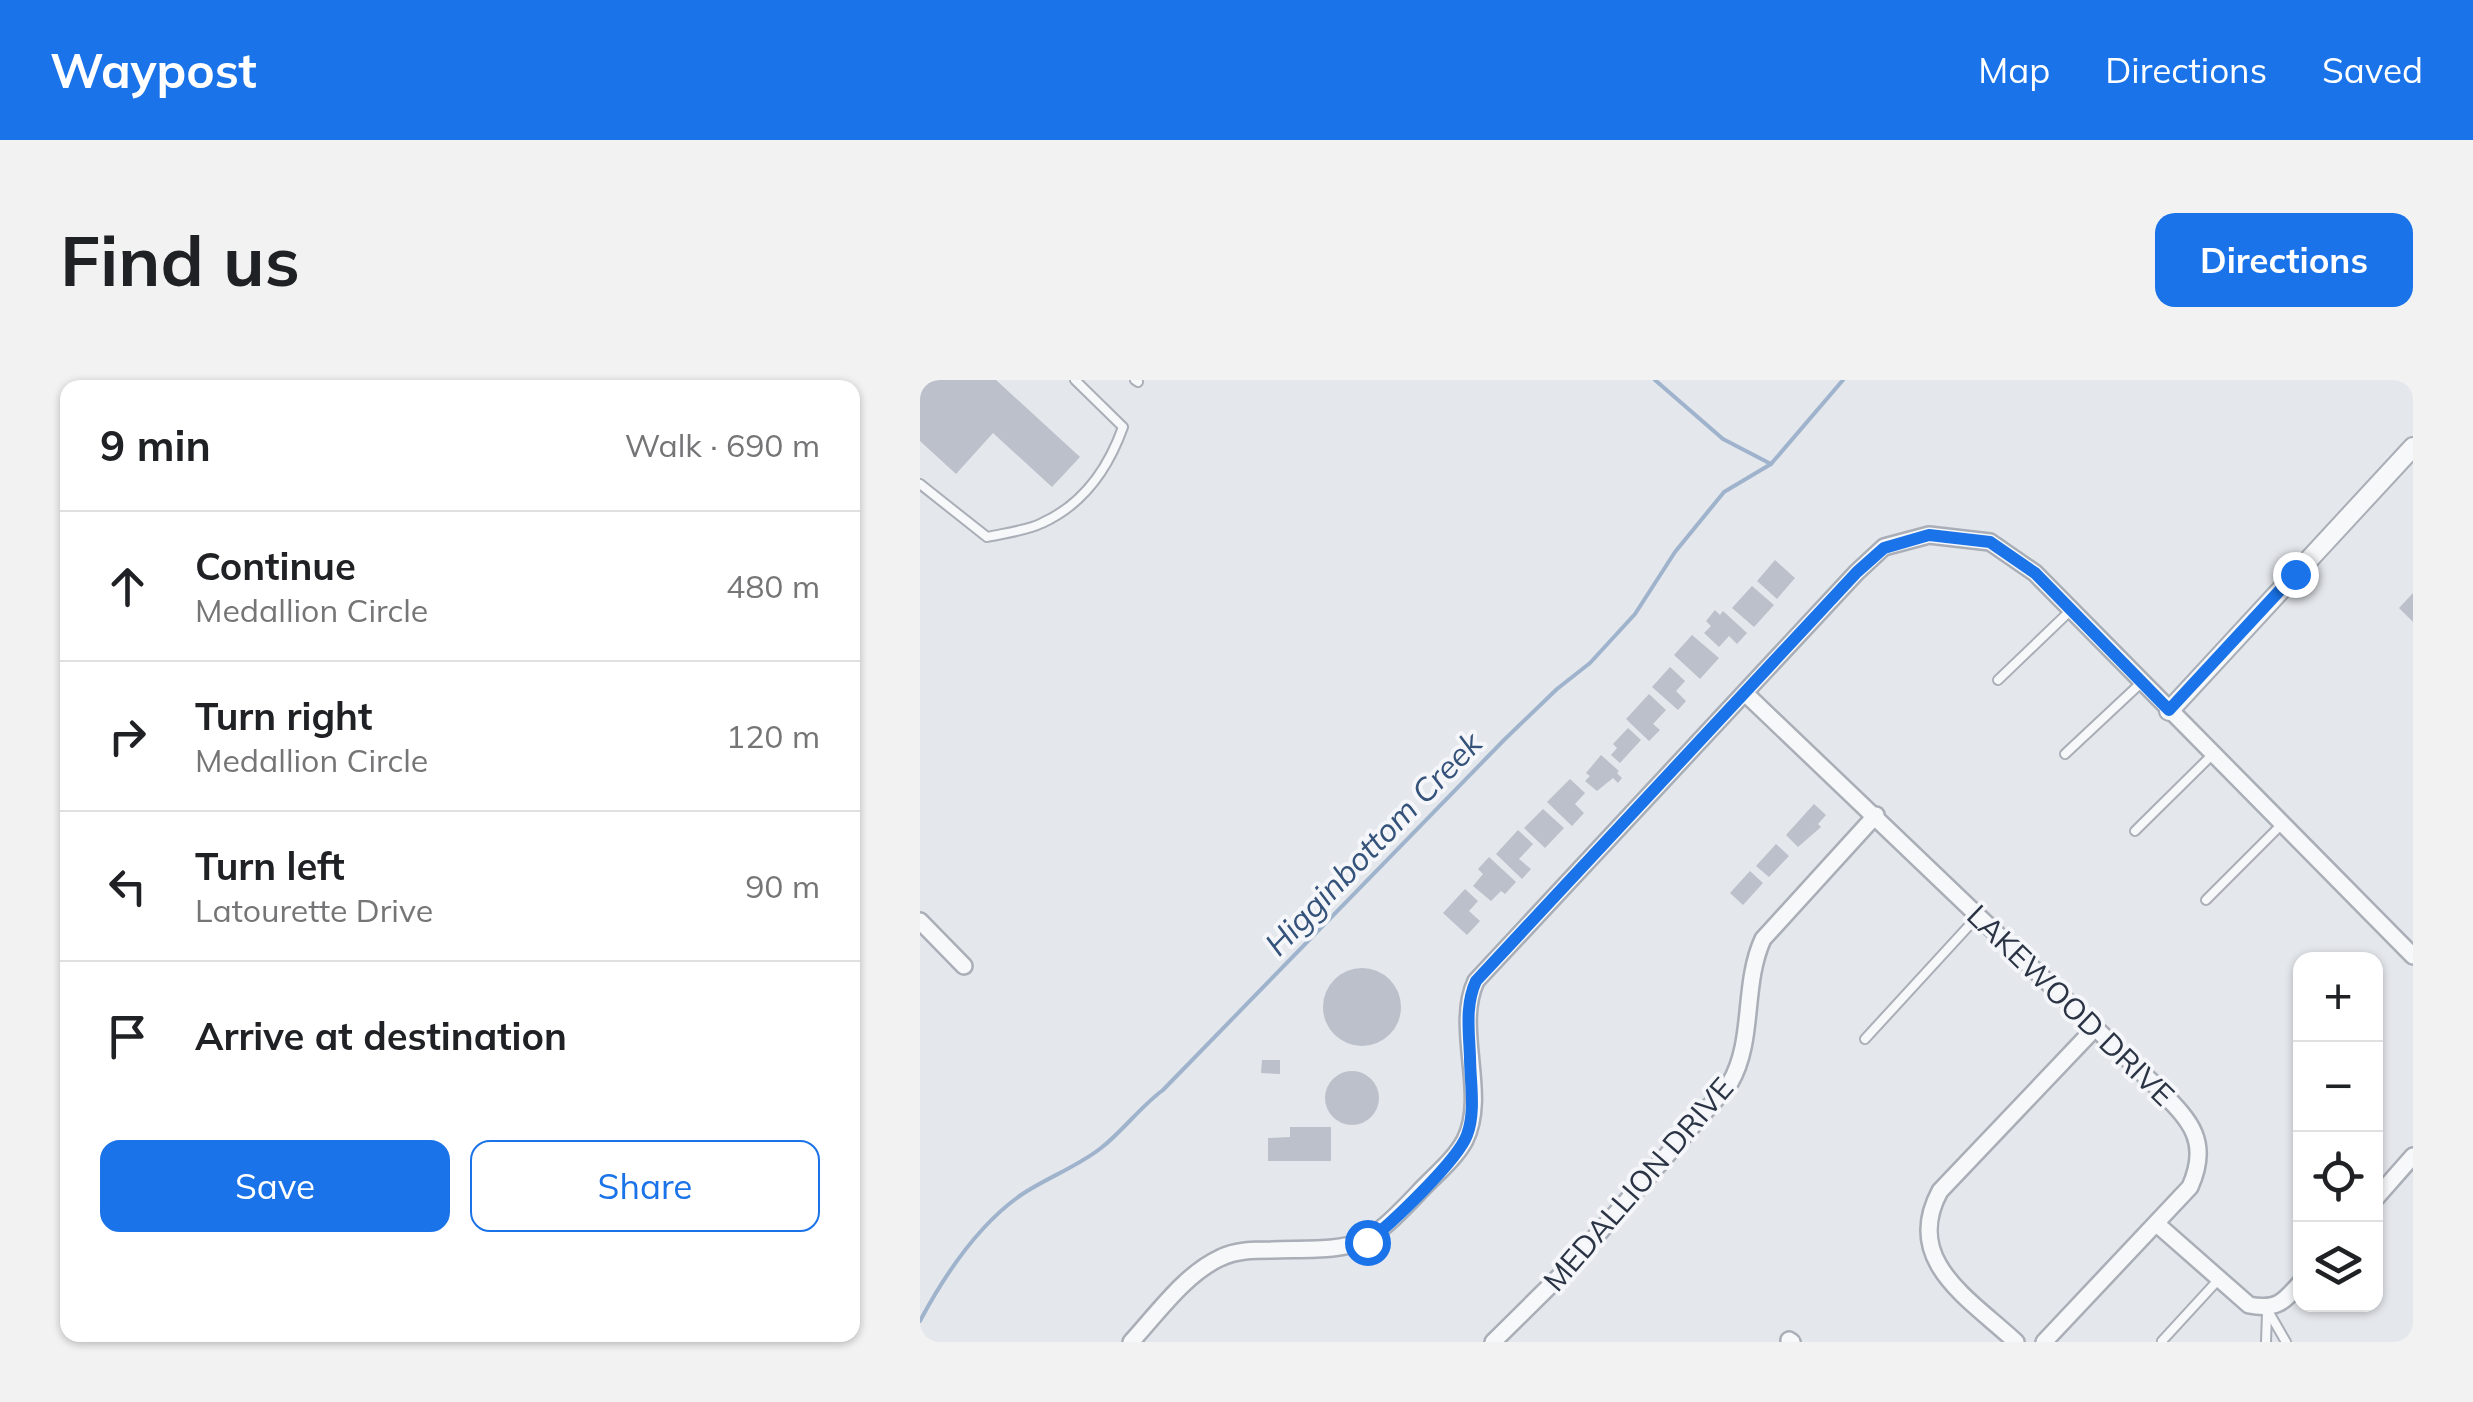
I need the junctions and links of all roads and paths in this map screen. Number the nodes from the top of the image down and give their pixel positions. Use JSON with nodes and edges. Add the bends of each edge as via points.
{"nodes":[{"id":1,"x":1074,"y":380,"type":"edge"},
{"id":2,"x":2413,"y":447,"type":"edge"},
{"id":3,"x":920,"y":484,"type":"edge"},
{"id":4,"x":2071,"y":610,"type":"junction"},
{"id":5,"x":1998,"y":680,"type":"dead end"},
{"id":6,"x":2142,"y":682,"type":"junction"},
{"id":7,"x":1746,"y":694,"type":"junction"},
{"id":8,"x":2169,"y":710,"type":"junction"},
{"id":9,"x":2065,"y":754,"type":"dead end"},
{"id":10,"x":2212,"y":754,"type":"junction"},
{"id":11,"x":1876,"y":815,"type":"junction"},
{"id":12,"x":2282,"y":824,"type":"junction"},
{"id":13,"x":2135,"y":831,"type":"dead end"},
{"id":14,"x":2206,"y":900,"type":"dead end"},
{"id":15,"x":1979,"y":915,"type":"junction"},
{"id":16,"x":920,"y":921,"type":"edge"},
{"id":17,"x":2413,"y":956,"type":"edge"},
{"id":18,"x":964,"y":966,"type":"dead end"},
{"id":19,"x":2095,"y":1028,"type":"junction"},
{"id":20,"x":1865,"y":1039,"type":"dead end"},
{"id":21,"x":2413,"y":1156,"type":"edge"},
{"id":22,"x":2383,"y":1190,"type":"edge"},
{"id":23,"x":2158,"y":1225,"type":"junction"},
{"id":24,"x":2219,"y":1279,"type":"junction"},
{"id":25,"x":2293,"y":1290,"type":"edge"},
{"id":26,"x":2268,"y":1309,"type":"junction"},
{"id":27,"x":2162,"y":1341,"type":"edge"},
{"id":28,"x":1131,"y":1342,"type":"edge"},
{"id":29,"x":1493,"y":1342,"type":"edge"},
{"id":30,"x":2016,"y":1342,"type":"edge"},
{"id":31,"x":2044,"y":1342,"type":"edge"},
{"id":32,"x":2266,"y":1342,"type":"edge"},
{"id":33,"x":2286,"y":1342,"type":"edge"}],
"edges":[{"from":1,"to":3,"type":"lane","via":[[1124,427],[1091,490],[1042,524],[988,538]]},
{"from":2,"to":8,"type":"street"},
{"from":4,"to":5,"type":"lane"},
{"from":4,"to":6,"type":"street"},
{"from":4,"to":7,"type":"street","via":[[2035,573],[1990,542],[1929,535],[1884,548]]},
{"from":6,"to":8,"type":"street"},
{"from":6,"to":9,"type":"lane"},
{"from":7,"to":11,"type":"street","name":"LAKEWOOD DRIVE"},
{"from":7,"to":28,"type":"street","via":[[1476,981],[1468,1004],[1468,1134],[1384,1230],[1353,1246],[1219,1258]]},
{"from":8,"to":10,"type":"street"},
{"from":10,"to":12,"type":"street"},
{"from":10,"to":13,"type":"lane"},
{"from":11,"to":15,"type":"street","name":"LAKEWOOD DRIVE"},
{"from":11,"to":29,"type":"street","name":"MEDALLION DRIVE","via":[[1763,939],[1747,996],[1742,1057],[1730,1083],[1569,1267]]},
{"from":12,"to":14,"type":"lane"},
{"from":12,"to":17,"type":"street"},
{"from":15,"to":19,"type":"street","name":"LAKEWOOD DRIVE"},
{"from":15,"to":20,"type":"lane"},
{"from":16,"to":18,"type":"street"},
{"from":19,"to":23,"type":"street","name":"LAKEWOOD DRIVE","via":[[2188,1118],[2196,1136],[2196,1174]]},
{"from":19,"to":30,"type":"street","via":[[1940,1191],[1929,1216],[1926,1235],[1937,1266]]},
{"from":21,"to":22,"type":"street"},
{"from":23,"to":24,"type":"street"},
{"from":23,"to":31,"type":"street","name":"LAKEWOOD DRIVE"},
{"from":24,"to":26,"type":"street","via":[[2249,1305]]},
{"from":24,"to":27,"type":"lane"},
{"from":25,"to":26,"type":"street"},
{"from":26,"to":32,"type":"lane"},
{"from":26,"to":33,"type":"lane"}]}
